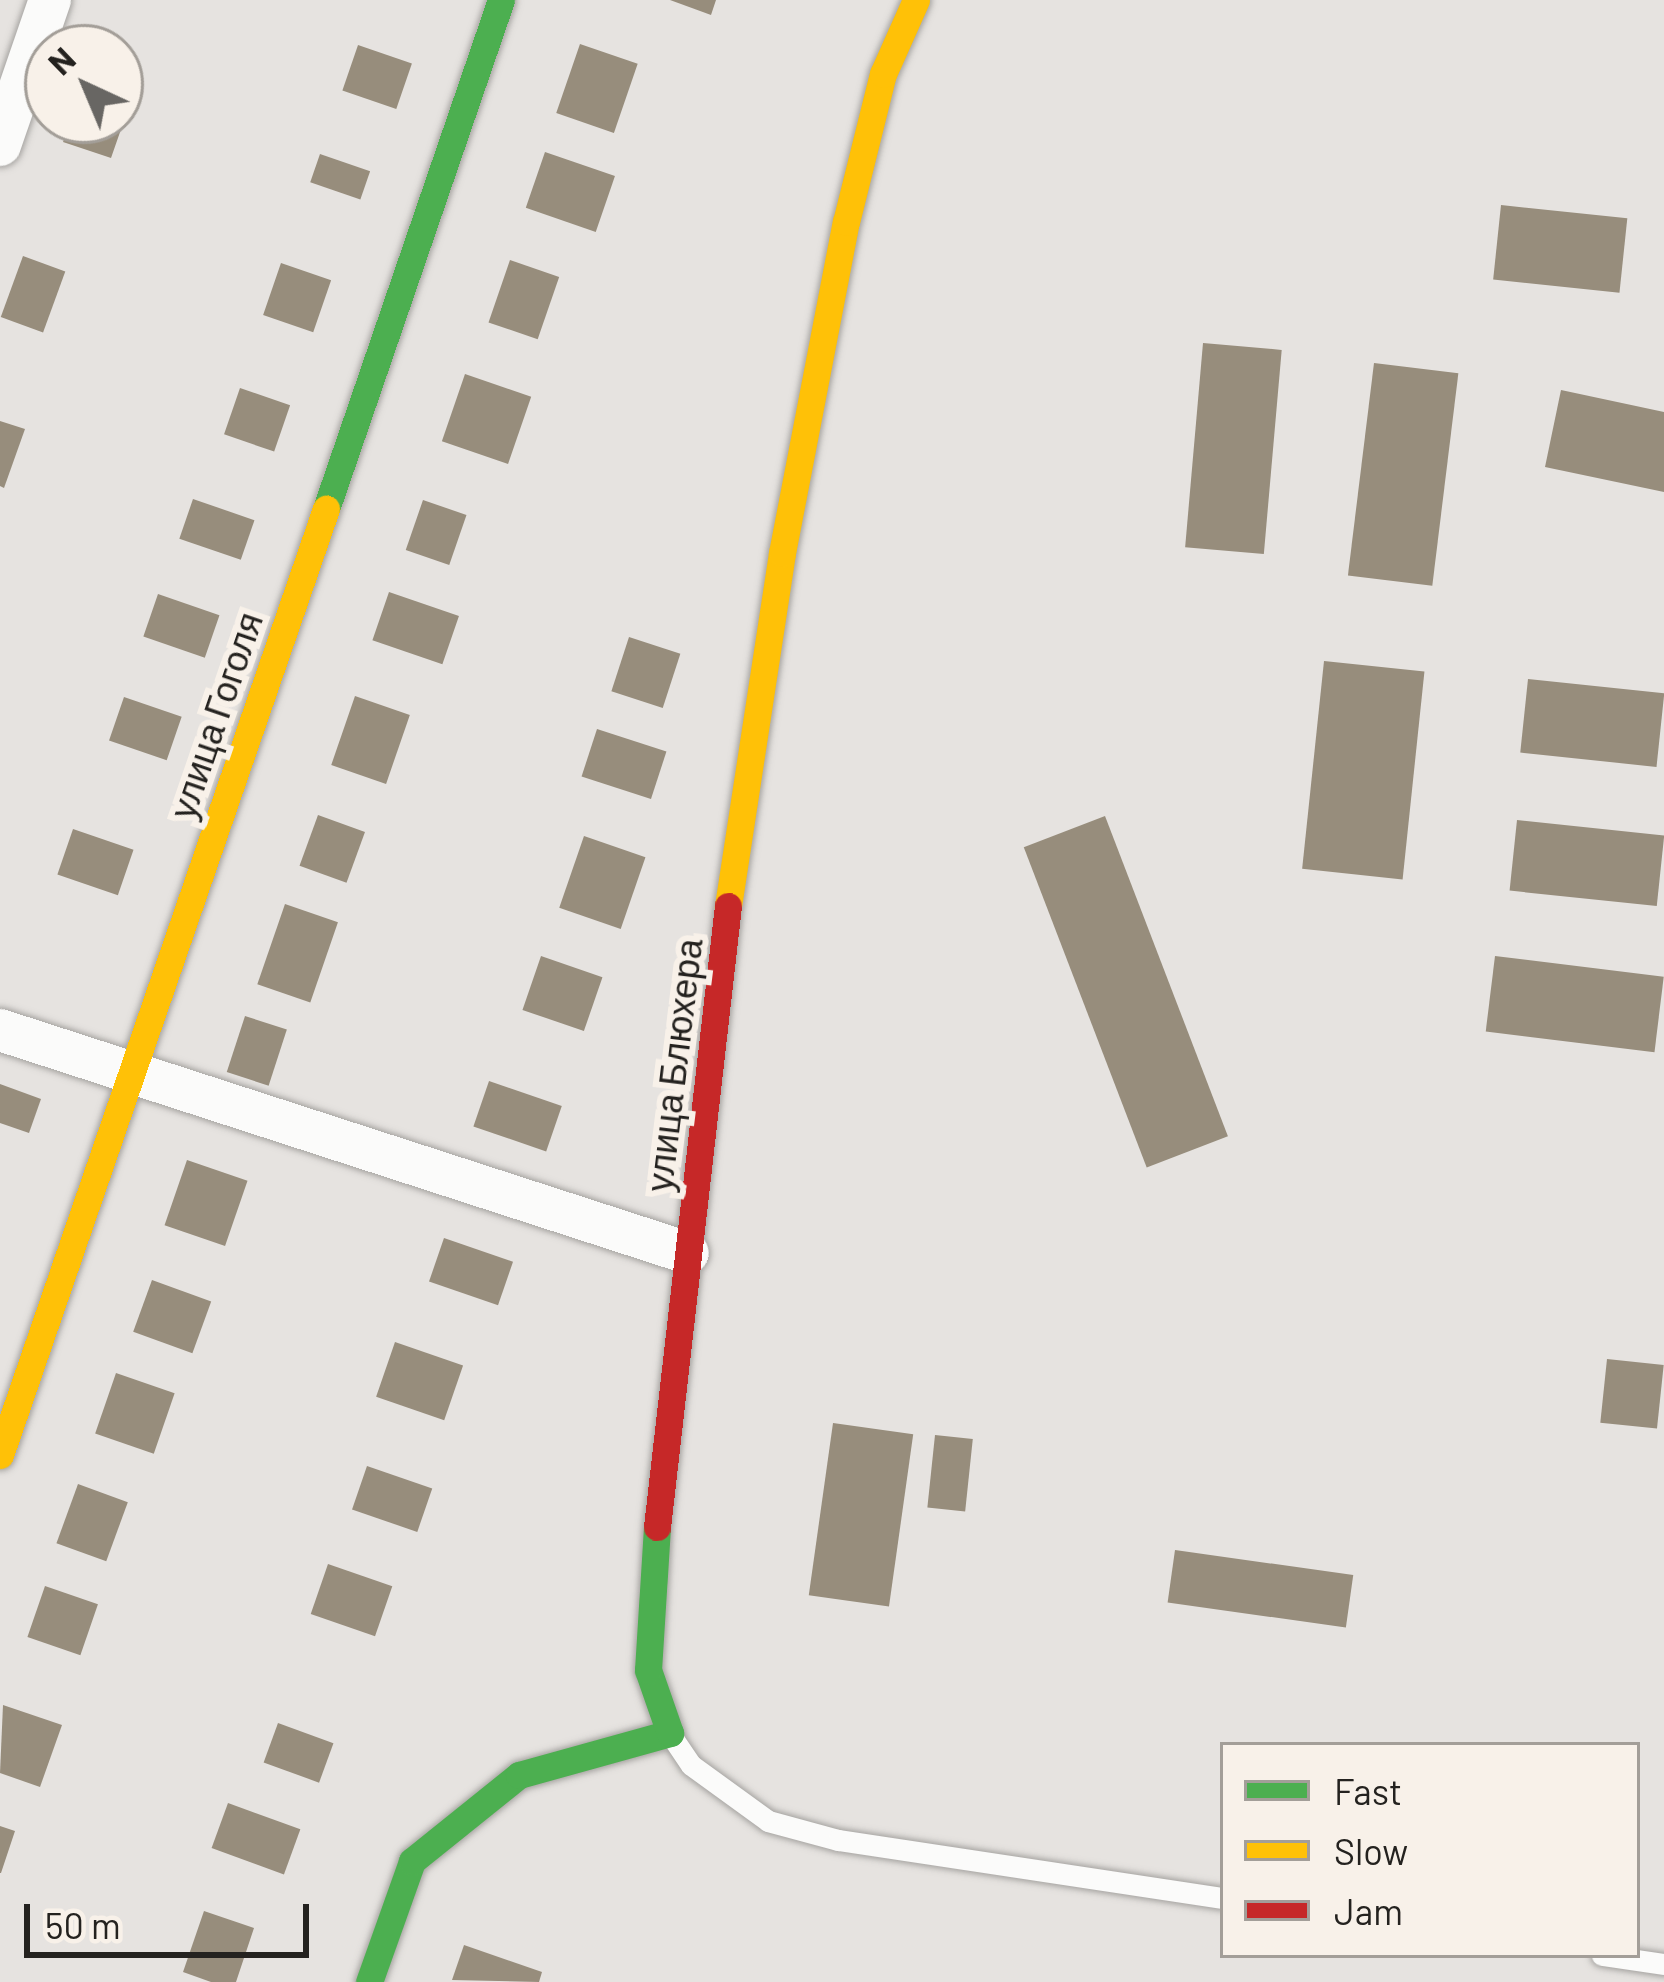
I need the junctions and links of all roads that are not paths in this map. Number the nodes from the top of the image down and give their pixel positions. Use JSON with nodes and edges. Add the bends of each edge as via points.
{"nodes":[{"id":1,"x":50,"y":0,"type":"edge"},
{"id":2,"x":502,"y":0,"type":"edge"},
{"id":3,"x":916,"y":0,"type":"edge"},
{"id":4,"x":0,"y":145,"type":"edge"},
{"id":5,"x":0,"y":1030,"type":"edge"},
{"id":6,"x":129,"y":1073,"type":"junction"},
{"id":7,"x":688,"y":1253,"type":"junction"},
{"id":8,"x":0,"y":1455,"type":"edge"},
{"id":9,"x":670,"y":1733,"type":"junction"},
{"id":10,"x":1220,"y":1898,"type":"edge"},
{"id":11,"x":1623,"y":1958,"type":"edge"},
{"id":12,"x":1664,"y":1964,"type":"edge"},
{"id":13,"x":369,"y":1982,"type":"edge"}],
"edges":[{"from":1,"to":4,"type":"street"},
{"from":2,"to":6,"type":"street","name":"улица Гоголя"},
{"from":3,"to":7,"type":"street","name":"улица Блюхера","via":[[883,74],[846,222],[782,553],[734,858]]},
{"from":5,"to":6,"type":"street"},
{"from":6,"to":7,"type":"street"},
{"from":6,"to":8,"type":"street","name":"улица Гоголя"},
{"from":7,"to":9,"type":"street","name":"улица Блюхера","via":[[648,1601],[648,1670]]},
{"from":9,"to":10,"type":"lane","via":[[706,1779],[768,1821],[838,1840]]},
{"from":9,"to":13,"type":"street","via":[[519,1775],[412,1862]]},
{"from":11,"to":12,"type":"lane"}]}
